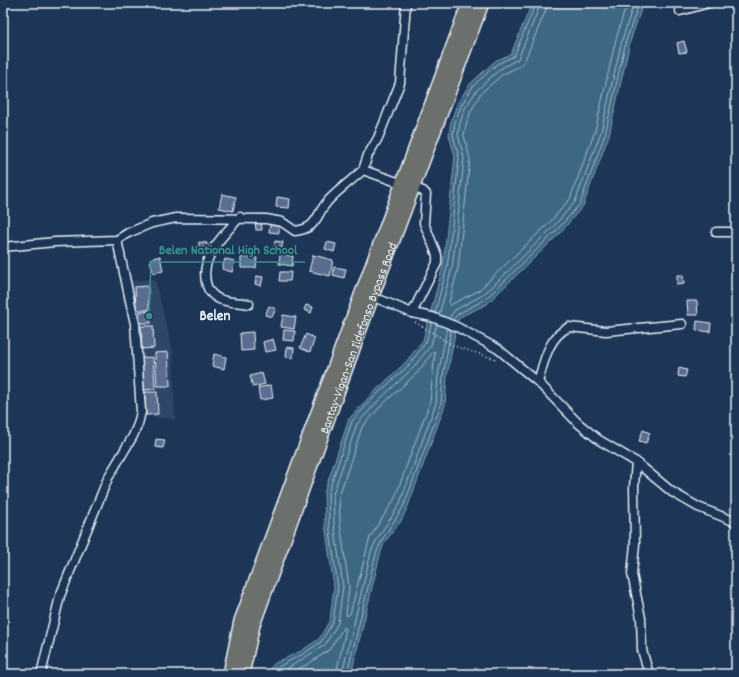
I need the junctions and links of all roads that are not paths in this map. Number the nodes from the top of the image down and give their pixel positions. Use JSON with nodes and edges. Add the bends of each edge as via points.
{"nodes":[{"id":1,"x":406,"y":3,"type":"edge"},
{"id":2,"x":469,"y":3,"type":"edge"},
{"id":3,"x":482,"y":3,"type":"edge"},
{"id":4,"x":709,"y":3,"type":"edge"},
{"id":5,"x":680,"y":12,"type":"dead end"},
{"id":6,"x":363,"y":170,"type":"junction"},
{"id":7,"x":408,"y":186,"type":"junction"},
{"id":8,"x":240,"y":217,"type":"junction"},
{"id":9,"x":716,"y":232,"type":"dead end"},
{"id":10,"x":736,"y":232,"type":"edge"},
{"id":11,"x":117,"y":240,"type":"junction"},
{"id":12,"x":3,"y":247,"type":"edge"},
{"id":13,"x":368,"y":294,"type":"junction"},
{"id":14,"x":249,"y":304,"type":"dead end"},
{"id":15,"x":412,"y":313,"type":"junction"},
{"id":16,"x":682,"y":324,"type":"dead end"},
{"id":17,"x":538,"y":382,"type":"junction"},
{"id":18,"x":636,"y":462,"type":"junction"},
{"id":19,"x":736,"y":522,"type":"edge"},
{"id":20,"x":41,"y":674,"type":"edge"},
{"id":21,"x":230,"y":674,"type":"edge"},
{"id":22,"x":242,"y":674,"type":"edge"},
{"id":23,"x":649,"y":674,"type":"edge"}],
"edges":[{"from":1,"to":6,"type":"street","via":[[400,83]]},
{"from":2,"to":7,"type":"main road","name":"Bantay-Vigan-San Ildefonso Bypass Road"},
{"from":3,"to":7,"type":"main road","name":"Bantay-Vigan-San Ildefonso Bypass Road"},
{"from":4,"to":5,"type":"street"},
{"from":6,"to":7,"type":"street"},
{"from":6,"to":8,"type":"street","via":[[327,202],[318,219],[303,230],[294,231],[282,222]]},
{"from":7,"to":13,"type":"main road","name":"Bantay-Vigan-San Ildefonso Bypass Road"},
{"from":7,"to":15,"type":"street","via":[[423,190],[426,194],[424,223],[437,263]]},
{"from":8,"to":11,"type":"street","via":[[163,220],[128,233]]},
{"from":8,"to":14,"type":"street","via":[[211,253],[205,274],[209,291],[213,296],[223,301]]},
{"from":9,"to":10,"type":"street"},
{"from":11,"to":12,"type":"street"},
{"from":11,"to":20,"type":"street","via":[[134,324],[141,412],[132,436],[108,478],[60,596]]},
{"from":13,"to":15,"type":"street"},
{"from":13,"to":21,"type":"main road","name":"Bantay-Vigan-San Ildefonso Bypass Road","via":[[241,621]]},
{"from":13,"to":22,"type":"main road","name":"Bantay-Vigan-San Ildefonso Bypass Road","via":[[253,625]]},
{"from":15,"to":17,"type":"street","via":[[432,317],[457,327],[498,349]]},
{"from":16,"to":17,"type":"street","via":[[606,331],[569,327],[549,346]]},
{"from":17,"to":18,"type":"street","via":[[583,427],[599,440]]},
{"from":18,"to":19,"type":"street","via":[[672,492],[698,507]]},
{"from":18,"to":23,"type":"street","via":[[632,574],[641,618],[642,650]]}]}
